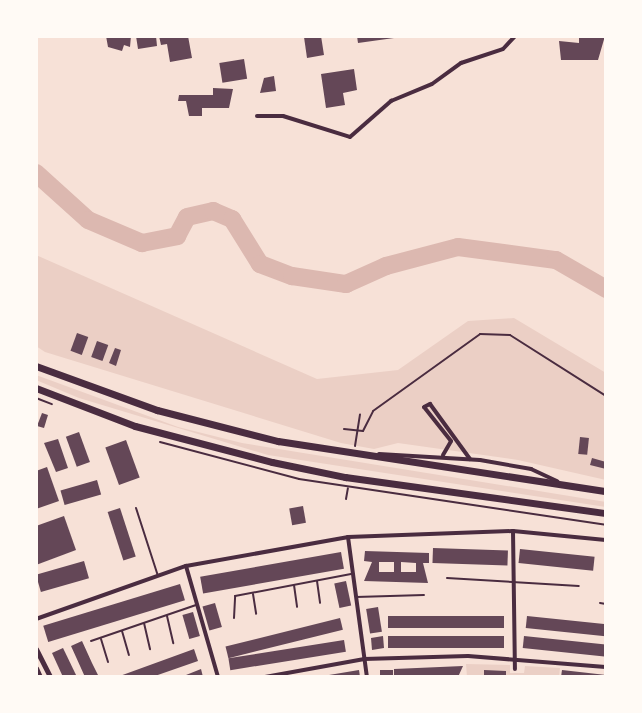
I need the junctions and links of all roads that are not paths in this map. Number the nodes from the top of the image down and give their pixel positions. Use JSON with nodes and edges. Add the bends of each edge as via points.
{"nodes":[{"id":1,"x":515,"y":36,"type":"edge"},
{"id":2,"x":257,"y":116,"type":"dead end"},
{"id":3,"x":36,"y":366,"type":"edge"},
{"id":4,"x":36,"y":388,"type":"edge"},
{"id":5,"x":359,"y":457,"type":"junction"},
{"id":6,"x":441,"y":457,"type":"junction"},
{"id":7,"x":470,"y":459,"type":"junction"},
{"id":8,"x":563,"y":484,"type":"junction"},
{"id":9,"x":606,"y":491,"type":"edge"},
{"id":10,"x":136,"y":508,"type":"dead end"},
{"id":11,"x":606,"y":513,"type":"edge"},
{"id":12,"x":513,"y":531,"type":"junction"},
{"id":13,"x":348,"y":537,"type":"junction"},
{"id":14,"x":606,"y":540,"type":"edge"},
{"id":15,"x":186,"y":566,"type":"junction"},
{"id":16,"x":352,"y":574,"type":"junction"},
{"id":17,"x":158,"y":577,"type":"junction"},
{"id":18,"x":447,"y":578,"type":"dead end"},
{"id":19,"x":317,"y":580,"type":"junction"},
{"id":20,"x":512,"y":580,"type":"junction"},
{"id":21,"x":294,"y":585,"type":"junction"},
{"id":22,"x":579,"y":586,"type":"dead end"},
{"id":23,"x":253,"y":593,"type":"junction"},
{"id":24,"x":424,"y":595,"type":"dead end"},
{"id":25,"x":355,"y":597,"type":"junction"},
{"id":26,"x":320,"y":603,"type":"dead end"},
{"id":27,"x":600,"y":603,"type":"dead end"},
{"id":28,"x":606,"y":604,"type":"edge"},
{"id":29,"x":197,"y":605,"type":"junction"},
{"id":30,"x":297,"y":607,"type":"dead end"},
{"id":31,"x":256,"y":614,"type":"dead end"},
{"id":32,"x":166,"y":615,"type":"junction"},
{"id":33,"x":234,"y":618,"type":"dead end"},
{"id":34,"x":36,"y":619,"type":"edge"},
{"id":35,"x":144,"y":622,"type":"junction"},
{"id":36,"x":122,"y":630,"type":"junction"},
{"id":37,"x":100,"y":638,"type":"junction"},
{"id":38,"x":91,"y":641,"type":"dead end"},
{"id":39,"x":173,"y":643,"type":"dead end"},
{"id":40,"x":150,"y":649,"type":"dead end"},
{"id":41,"x":36,"y":650,"type":"edge"},
{"id":42,"x":129,"y":655,"type":"dead end"},
{"id":43,"x":514,"y":657,"type":"junction"},
{"id":44,"x":364,"y":659,"type":"junction"},
{"id":45,"x":108,"y":662,"type":"dead end"},
{"id":46,"x":606,"y":667,"type":"edge"},
{"id":47,"x":36,"y":668,"type":"edge"},
{"id":48,"x":515,"y":669,"type":"dead end"},
{"id":49,"x":40,"y":677,"type":"edge"},
{"id":50,"x":50,"y":677,"type":"edge"},
{"id":51,"x":218,"y":677,"type":"edge"},
{"id":52,"x":265,"y":677,"type":"edge"},
{"id":53,"x":367,"y":677,"type":"edge"}],
"edges":[{"from":1,"to":2,"type":"street","via":[[503,49],[461,63],[432,84],[391,101],[350,137],[283,116]]},
{"from":3,"to":5,"type":"highway","via":[[207,425]]},
{"from":4,"to":11,"type":"highway","via":[[135,426],[272,462]]},
{"from":5,"to":6,"type":"street","via":[[398,451]]},
{"from":5,"to":8,"type":"highway"},
{"from":6,"to":7,"type":"street"},
{"from":6,"to":7,"type":"street","via":[[451,441],[424,407],[430,404]]},
{"from":7,"to":8,"type":"street","via":[[531,469]]},
{"from":8,"to":9,"type":"highway"},
{"from":10,"to":17,"type":"lane"},
{"from":12,"to":13,"type":"street"},
{"from":12,"to":14,"type":"street"},
{"from":12,"to":20,"type":"street"},
{"from":13,"to":15,"type":"street"},
{"from":13,"to":16,"type":"street"},
{"from":15,"to":17,"type":"street"},
{"from":15,"to":29,"type":"street"},
{"from":16,"to":19,"type":"lane"},
{"from":16,"to":25,"type":"street"},
{"from":17,"to":34,"type":"street"},
{"from":18,"to":20,"type":"lane"},
{"from":19,"to":21,"type":"lane"},
{"from":19,"to":26,"type":"lane"},
{"from":20,"to":22,"type":"lane"},
{"from":20,"to":43,"type":"street"},
{"from":21,"to":23,"type":"lane"},
{"from":21,"to":30,"type":"lane"},
{"from":23,"to":31,"type":"lane"},
{"from":23,"to":33,"type":"lane","via":[[232,598]]},
{"from":24,"to":25,"type":"lane"},
{"from":25,"to":44,"type":"street"},
{"from":27,"to":28,"type":"lane"},
{"from":29,"to":32,"type":"lane"},
{"from":29,"to":51,"type":"street"},
{"from":32,"to":35,"type":"lane"},
{"from":32,"to":39,"type":"lane"},
{"from":35,"to":36,"type":"lane"},
{"from":35,"to":40,"type":"lane"},
{"from":36,"to":37,"type":"lane"},
{"from":36,"to":42,"type":"lane"},
{"from":37,"to":38,"type":"lane"},
{"from":37,"to":45,"type":"lane"},
{"from":41,"to":50,"type":"street"},
{"from":43,"to":44,"type":"street"},
{"from":43,"to":46,"type":"street"},
{"from":43,"to":48,"type":"street"},
{"from":44,"to":52,"type":"street"},
{"from":44,"to":53,"type":"street"},
{"from":47,"to":49,"type":"street"}]}
